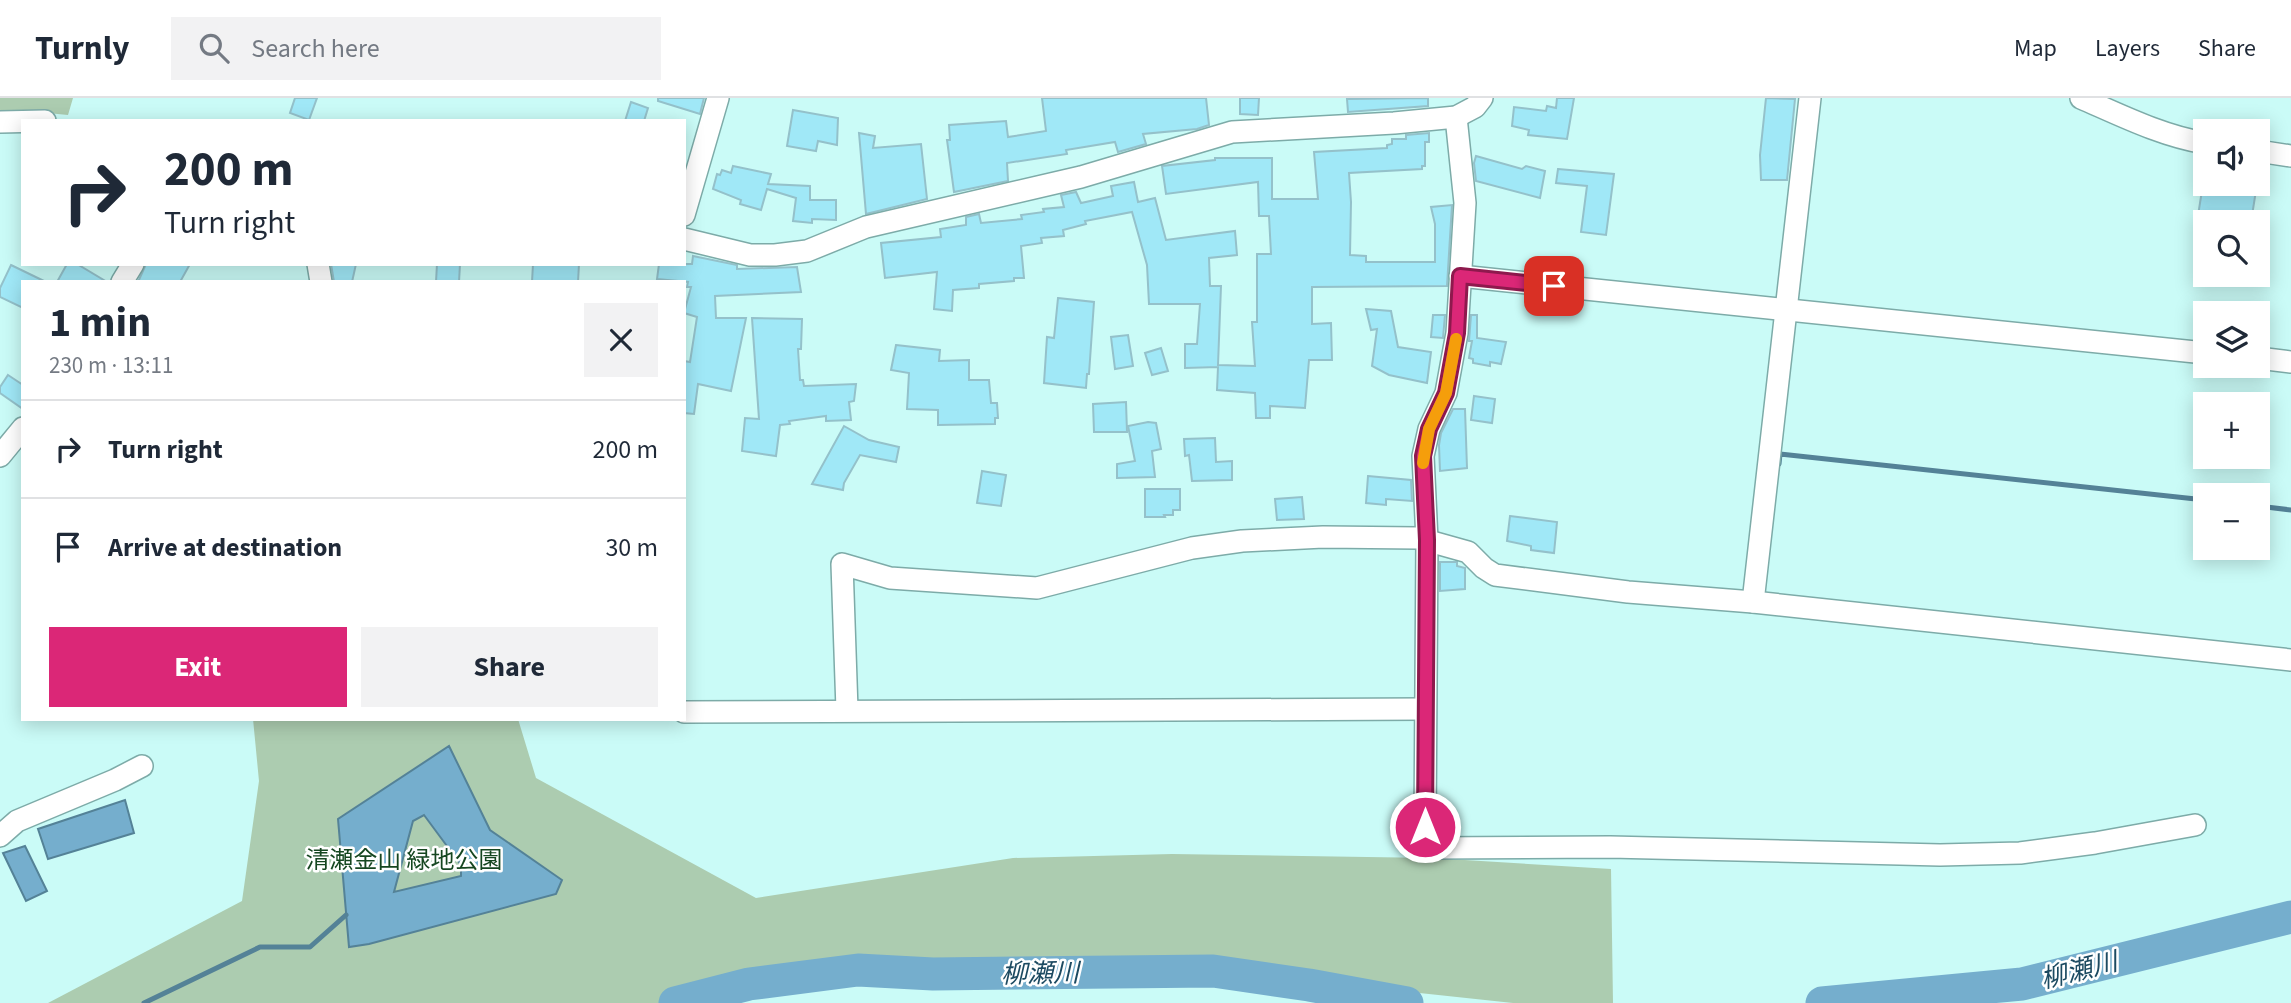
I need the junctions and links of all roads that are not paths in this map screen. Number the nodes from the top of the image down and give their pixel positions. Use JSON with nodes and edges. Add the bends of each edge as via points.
{"nodes":[{"id":1,"x":718,"y":98,"type":"edge"},
{"id":2,"x":1482,"y":98,"type":"edge"},
{"id":3,"x":1810,"y":98,"type":"edge"},
{"id":4,"x":2081,"y":98,"type":"edge"},
{"id":5,"x":1455,"y":117,"type":"junction"},
{"id":6,"x":0,"y":122,"type":"edge"},
{"id":7,"x":21,"y":122,"type":"edge"},
{"id":8,"x":2193,"y":142,"type":"edge"},
{"id":9,"x":2270,"y":153,"type":"edge"},
{"id":10,"x":2291,"y":156,"type":"edge"},
{"id":11,"x":686,"y":208,"type":"edge"},
{"id":12,"x":686,"y":239,"type":"edge"},
{"id":13,"x":1460,"y":276,"type":"junction"},
{"id":14,"x":1785,"y":310,"type":"junction"},
{"id":15,"x":2193,"y":352,"type":"edge"},
{"id":16,"x":2270,"y":359,"type":"edge"},
{"id":17,"x":2291,"y":362,"type":"edge"},
{"id":18,"x":21,"y":430,"type":"edge"},
{"id":19,"x":0,"y":456,"type":"edge"},
{"id":20,"x":1427,"y":540,"type":"junction"},
{"id":21,"x":1753,"y":602,"type":"junction"},
{"id":22,"x":2291,"y":660,"type":"edge"},
{"id":23,"x":1426,"y":709,"type":"junction"},
{"id":24,"x":848,"y":710,"type":"junction"},
{"id":25,"x":686,"y":712,"type":"edge"},
{"id":26,"x":142,"y":766,"type":"dead end"},
{"id":27,"x":2194,"y":825,"type":"dead end"},
{"id":28,"x":0,"y":836,"type":"edge"}],
"edges":[{"from":1,"to":11,"type":"street"},
{"from":2,"to":5,"type":"street"},
{"from":3,"to":14,"type":"street"},
{"from":4,"to":8,"type":"street"},
{"from":5,"to":12,"type":"street","via":[[1232,132],[1068,181],[866,227],[807,251],[750,255]]},
{"from":5,"to":13,"type":"street","via":[[1465,203]]},
{"from":6,"to":7,"type":"street"},
{"from":9,"to":10,"type":"street"},
{"from":13,"to":14,"type":"street"},
{"from":13,"to":20,"type":"street","via":[[1457,333],[1446,393],[1429,429],[1423,456]]},
{"from":14,"to":15,"type":"street"},
{"from":14,"to":21,"type":"street"},
{"from":16,"to":17,"type":"street"},
{"from":18,"to":19,"type":"street"},
{"from":20,"to":21,"type":"street","via":[[1468,552],[1495,575]]},
{"from":20,"to":23,"type":"street"},
{"from":20,"to":24,"type":"street","via":[[1323,537],[1242,541],[1192,548],[1037,588],[890,578],[842,564]]},
{"from":21,"to":22,"type":"street"},
{"from":23,"to":24,"type":"street"},
{"from":23,"to":27,"type":"street","via":[[1428,848],[2020,853]]},
{"from":24,"to":25,"type":"street"},
{"from":26,"to":28,"type":"street","via":[[17,821]]}]}
